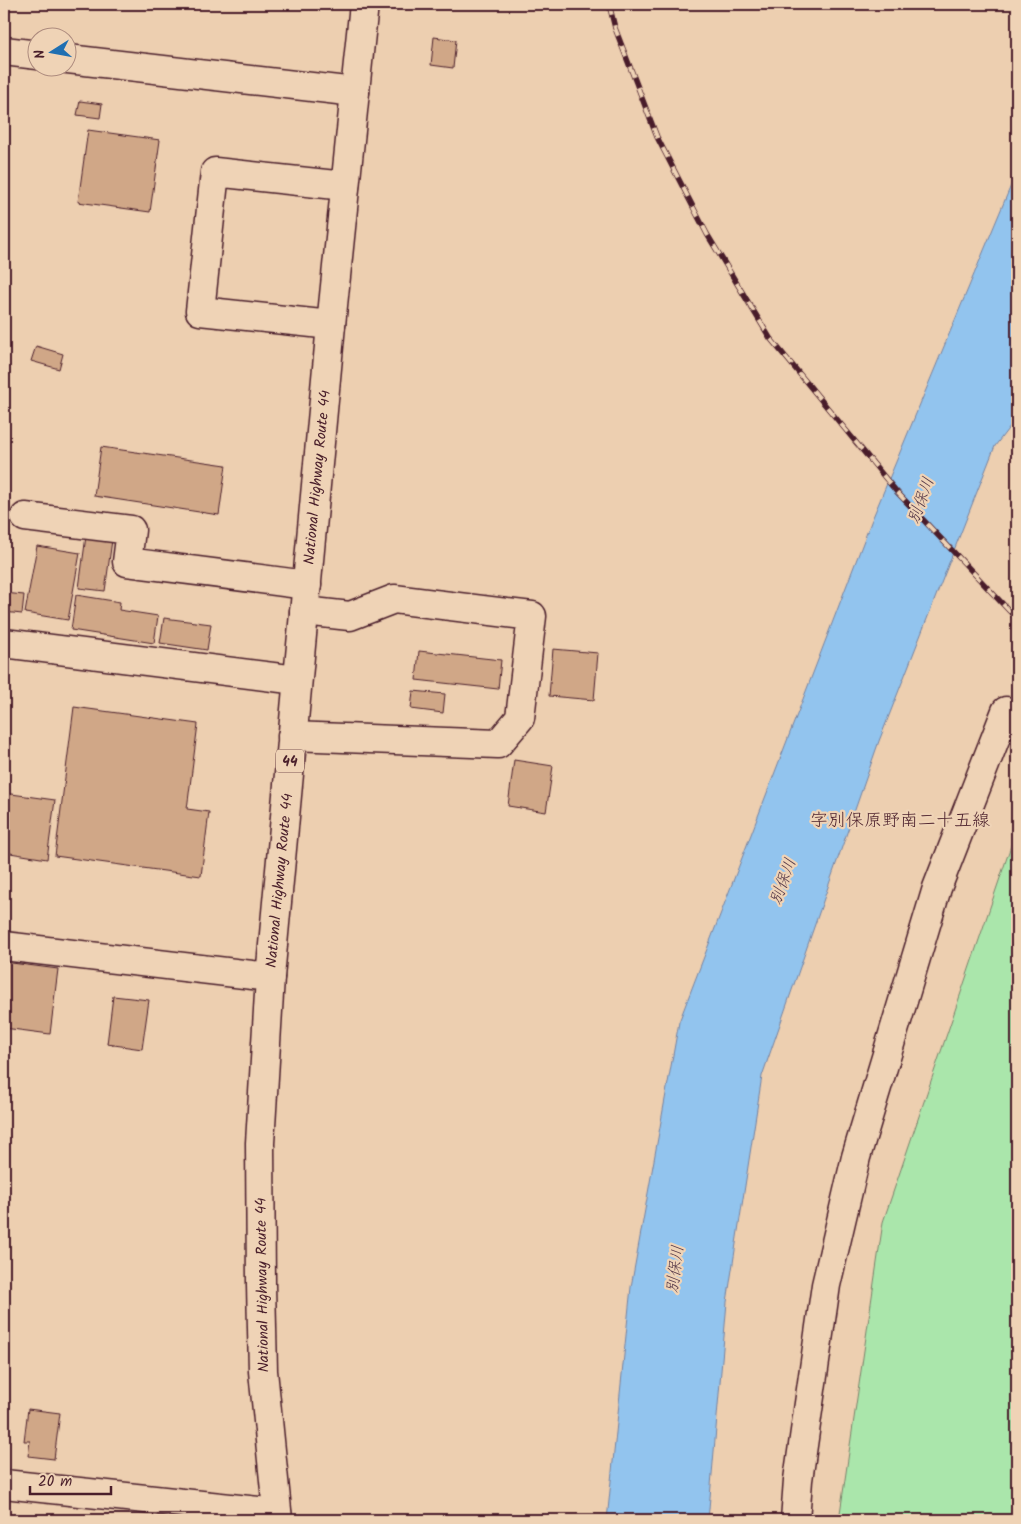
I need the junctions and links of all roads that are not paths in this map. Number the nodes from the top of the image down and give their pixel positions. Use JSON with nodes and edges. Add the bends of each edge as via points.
{"nodes":[{"id":1,"x":364,"y":4,"type":"edge"},
{"id":2,"x":4,"y":51,"type":"edge"},
{"id":3,"x":28,"y":54,"type":"edge"},
{"id":4,"x":78,"y":60,"type":"edge"},
{"id":5,"x":355,"y":92,"type":"junction"},
{"id":6,"x":345,"y":186,"type":"junction"},
{"id":7,"x":331,"y":325,"type":"junction"},
{"id":8,"x":25,"y":517,"type":"dead end"},
{"id":9,"x":307,"y":585,"type":"junction"},
{"id":10,"x":304,"y":611,"type":"junction"},
{"id":11,"x":4,"y":643,"type":"edge"},
{"id":12,"x":297,"y":680,"type":"junction"},
{"id":13,"x":1006,"y":710,"type":"dead end"},
{"id":14,"x":292,"y":736,"type":"junction"},
{"id":15,"x":4,"y":946,"type":"edge"},
{"id":16,"x":270,"y":977,"type":"junction"},
{"id":17,"x":4,"y":1484,"type":"edge"},
{"id":18,"x":278,"y":1517,"type":"edge"},
{"id":19,"x":795,"y":1520,"type":"edge"}],
"edges":[{"from":1,"to":5,"type":"main road","name":"National Highway Route 44","number":"44"},
{"from":2,"to":3,"type":"main road"},
{"from":4,"to":5,"type":"main road"},
{"from":5,"to":6,"type":"main road","name":"National Highway Route 44","number":"44"},
{"from":6,"to":7,"type":"main road","name":"National Highway Route 44","number":"44"},
{"from":6,"to":7,"type":"main road","via":[[214,172],[200,312]]},
{"from":7,"to":9,"type":"main road","name":"National Highway Route 44","number":"44"},
{"from":8,"to":9,"type":"main road","via":[[131,530],[127,562]]},
{"from":9,"to":10,"type":"main road","name":"National Highway Route 44","number":"44"},
{"from":10,"to":12,"type":"main road","name":"National Highway Route 44","number":"44"},
{"from":10,"to":14,"type":"main road","via":[[350,616],[394,599],[532,616],[520,718],[498,744]]},
{"from":11,"to":12,"type":"main road"},
{"from":12,"to":14,"type":"main road","name":"National Highway Route 44","number":"44"},
{"from":13,"to":19,"type":"main road","via":[[937,888],[856,1157],[826,1285]]},
{"from":14,"to":16,"type":"main road","name":"National Highway Route 44","number":"44"},
{"from":15,"to":16,"type":"main road"},
{"from":16,"to":18,"type":"main road","name":"National Highway Route 44","number":"44","via":[[260,1143],[261,1285],[264,1371]]},
{"from":17,"to":18,"type":"main road"}]}
